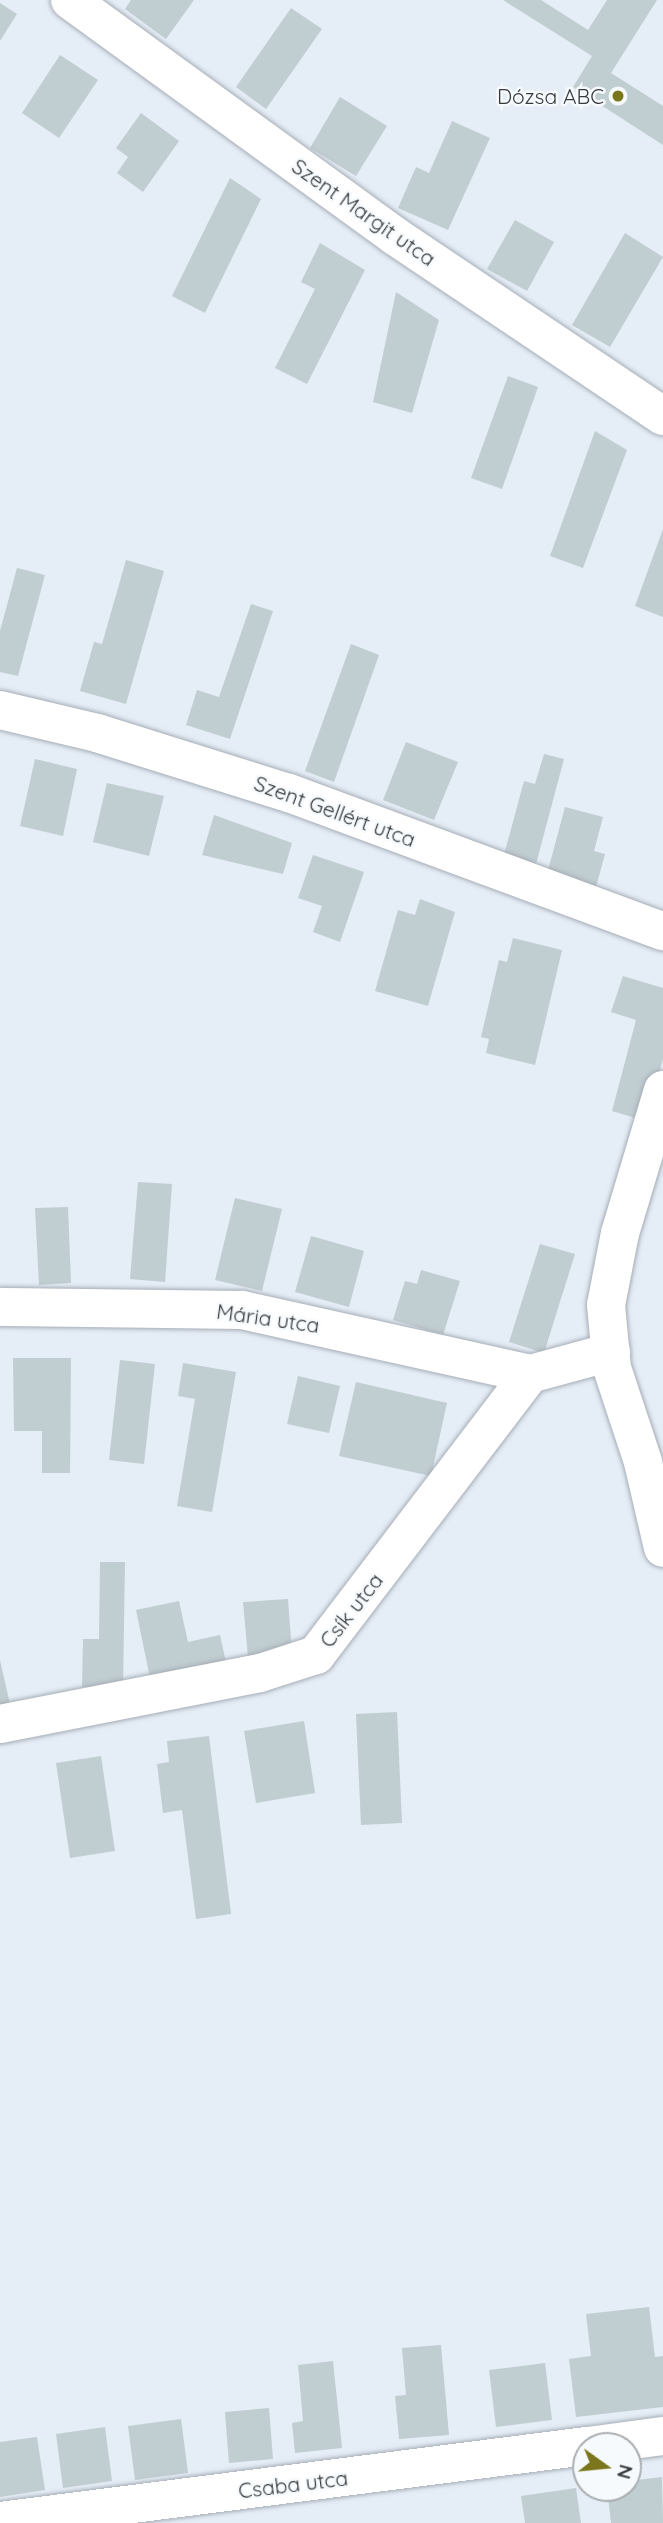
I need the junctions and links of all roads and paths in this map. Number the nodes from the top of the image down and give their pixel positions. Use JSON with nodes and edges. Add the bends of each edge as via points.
{"nodes":[{"id":1,"x":70,"y":0,"type":"edge"},
{"id":2,"x":663,"y":416,"type":"edge"},
{"id":3,"x":0,"y":710,"type":"edge"},
{"id":4,"x":663,"y":931,"type":"edge"},
{"id":5,"x":663,"y":1090,"type":"edge"},
{"id":6,"x":0,"y":1307,"type":"edge"},
{"id":7,"x":611,"y":1360,"type":"junction"},
{"id":8,"x":530,"y":1374,"type":"junction"},
{"id":9,"x":663,"y":1548,"type":"edge"},
{"id":10,"x":0,"y":1724,"type":"edge"},
{"id":11,"x":663,"y":2436,"type":"edge"},
{"id":12,"x":642,"y":2439,"type":"edge"},
{"id":13,"x":572,"y":2448,"type":"edge"},
{"id":14,"x":0,"y":2521,"type":"edge"}],
"edges":[{"from":1,"to":2,"type":"street","name":"Szent Margit utca","via":[[395,236]]},
{"from":3,"to":4,"type":"street","name":"Szent Gellért utca","via":[[97,733],[289,793]]},
{"from":5,"to":7,"type":"street","via":[[620,1233],[606,1305]]},
{"from":6,"to":8,"type":"street","name":"Mária utca","via":[[242,1310]]},
{"from":7,"to":8,"type":"street"},
{"from":7,"to":9,"type":"street","via":[[643,1462]]},
{"from":8,"to":10,"type":"street","name":"Csík utca","via":[[316,1655],[260,1673]]},
{"from":11,"to":12,"type":"street","name":"Csaba utca"},
{"from":13,"to":14,"type":"street","name":"Csaba utca"}]}
